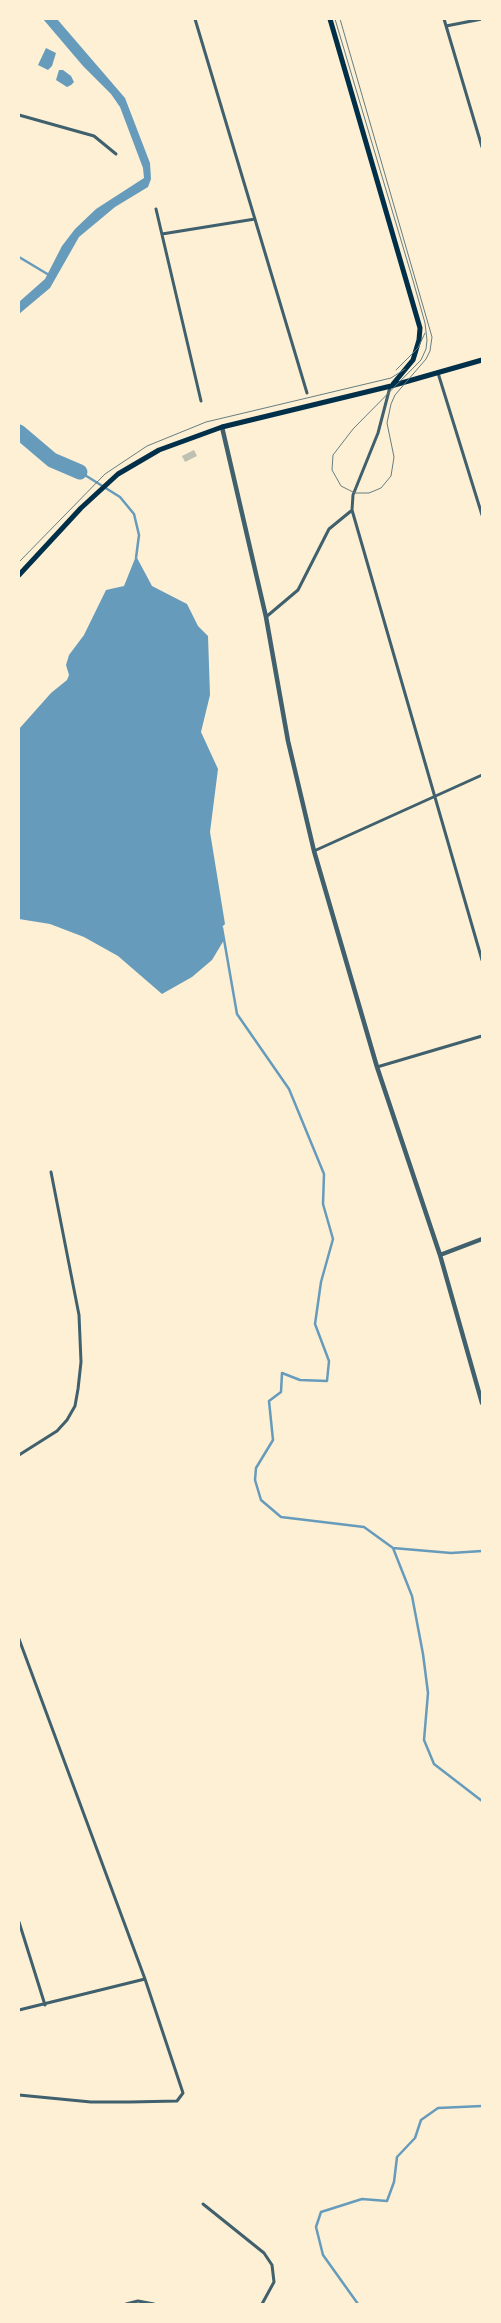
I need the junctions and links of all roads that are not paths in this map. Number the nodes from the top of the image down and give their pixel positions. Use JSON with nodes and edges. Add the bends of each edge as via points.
{"nodes":[{"id":1,"x":195,"y":19,"type":"edge"},
{"id":2,"x":330,"y":19,"type":"edge"},
{"id":3,"x":444,"y":19,"type":"edge"},
{"id":4,"x":482,"y":19,"type":"edge"},
{"id":5,"x":446,"y":26,"type":"junction"},
{"id":6,"x":19,"y":115,"type":"edge"},
{"id":7,"x":482,"y":147,"type":"edge"},
{"id":8,"x":116,"y":154,"type":"dead end"},
{"id":9,"x":156,"y":209,"type":"dead end"},
{"id":10,"x":255,"y":219,"type":"junction"},
{"id":11,"x":162,"y":234,"type":"junction"},
{"id":12,"x":482,"y":360,"type":"edge"},
{"id":13,"x":438,"y":373,"type":"junction"},
{"id":14,"x":391,"y":386,"type":"junction"},
{"id":15,"x":307,"y":393,"type":"dead end"},
{"id":16,"x":201,"y":401,"type":"dead end"},
{"id":17,"x":222,"y":427,"type":"junction"},
{"id":18,"x":352,"y":510,"type":"junction"},
{"id":19,"x":482,"y":514,"type":"edge"},
{"id":20,"x":19,"y":575,"type":"edge"},
{"id":21,"x":266,"y":618,"type":"junction"},
{"id":22,"x":482,"y":775,"type":"edge"},
{"id":23,"x":434,"y":795,"type":"junction"},
{"id":24,"x":314,"y":851,"type":"junction"},
{"id":25,"x":482,"y":960,"type":"edge"},
{"id":26,"x":482,"y":1036,"type":"edge"},
{"id":27,"x":377,"y":1067,"type":"junction"},
{"id":28,"x":50,"y":1172,"type":"dead end"},
{"id":29,"x":482,"y":1240,"type":"edge"},
{"id":30,"x":440,"y":1255,"type":"junction"},
{"id":31,"x":482,"y":1403,"type":"edge"},
{"id":32,"x":19,"y":1455,"type":"edge"},
{"id":33,"x":19,"y":1639,"type":"edge"},
{"id":34,"x":19,"y":1922,"type":"edge"},
{"id":35,"x":145,"y":1979,"type":"junction"},
{"id":36,"x":45,"y":2005,"type":"junction"},
{"id":37,"x":19,"y":2010,"type":"edge"},
{"id":38,"x":19,"y":2095,"type":"edge"},
{"id":39,"x":203,"y":2204,"type":"dead end"},
{"id":40,"x":126,"y":2304,"type":"edge"},
{"id":41,"x":154,"y":2304,"type":"edge"},
{"id":42,"x":262,"y":2304,"type":"edge"}],
"edges":[{"from":1,"to":10,"type":"street"},
{"from":2,"to":14,"type":"main road","via":[[420,328],[413,360]]},
{"from":3,"to":5,"type":"street"},
{"from":4,"to":5,"type":"street"},
{"from":5,"to":7,"type":"street"},
{"from":6,"to":8,"type":"street","via":[[94,136]]},
{"from":9,"to":11,"type":"street"},
{"from":10,"to":11,"type":"street"},
{"from":10,"to":15,"type":"street"},
{"from":11,"to":16,"type":"street"},
{"from":12,"to":13,"type":"main road"},
{"from":13,"to":14,"type":"main road"},
{"from":13,"to":19,"type":"street"},
{"from":14,"to":17,"type":"main road"},
{"from":14,"to":18,"type":"street","via":[[378,433],[353,495]]},
{"from":17,"to":20,"type":"main road","via":[[181,440],[118,474],[81,508]]},
{"from":17,"to":21,"type":"street"},
{"from":18,"to":21,"type":"street","via":[[330,530],[298,590]]},
{"from":18,"to":23,"type":"street"},
{"from":21,"to":24,"type":"street","via":[[288,741]]},
{"from":22,"to":23,"type":"street"},
{"from":23,"to":24,"type":"street"},
{"from":23,"to":25,"type":"street"},
{"from":24,"to":27,"type":"street"},
{"from":26,"to":27,"type":"street"},
{"from":27,"to":30,"type":"street"},
{"from":28,"to":32,"type":"street","via":[[79,1315],[81,1362],[75,1406],[67,1420],[57,1431]]},
{"from":29,"to":30,"type":"street"},
{"from":30,"to":31,"type":"street"},
{"from":33,"to":35,"type":"street"},
{"from":34,"to":36,"type":"street"},
{"from":35,"to":36,"type":"street"},
{"from":35,"to":38,"type":"street","via":[[183,2093],[177,2101],[91,2102]]},
{"from":36,"to":37,"type":"street"},
{"from":39,"to":42,"type":"street","via":[[264,2253],[272,2265],[274,2282]]},
{"from":40,"to":41,"type":"street","via":[[138,2301]]}]}
